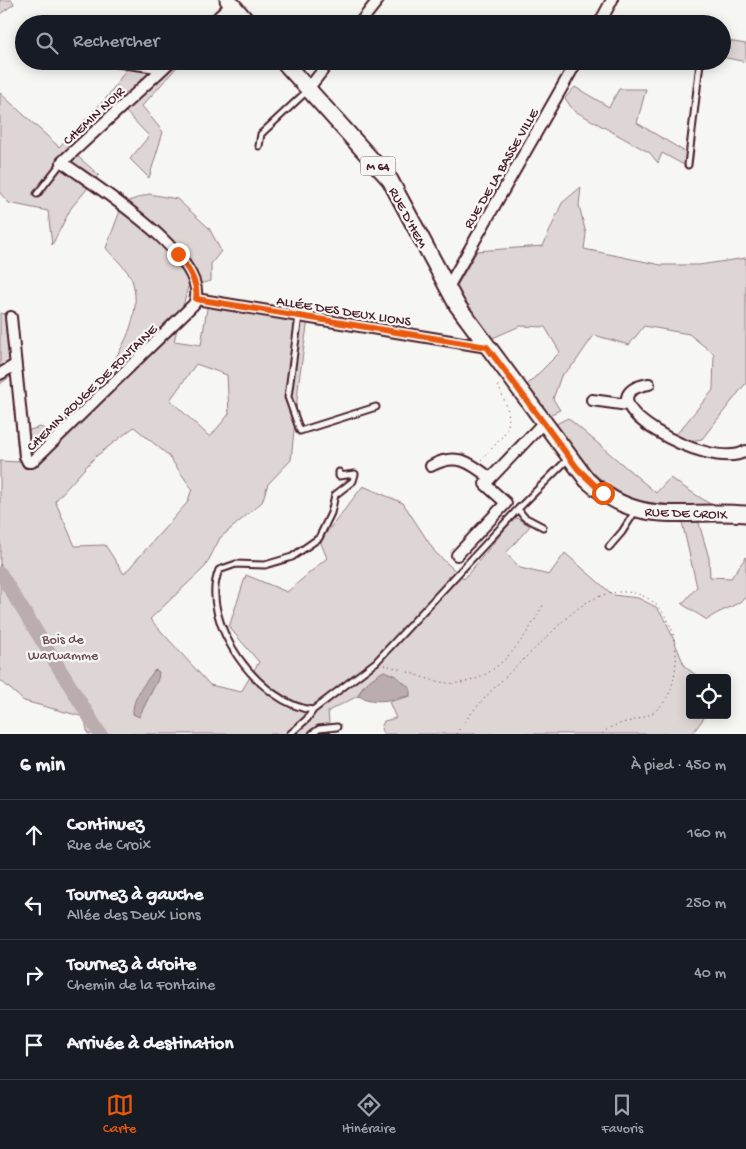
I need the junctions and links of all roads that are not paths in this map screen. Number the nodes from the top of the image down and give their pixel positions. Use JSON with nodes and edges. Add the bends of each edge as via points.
{"nodes":[{"id":1,"x":378,"y":0,"type":"edge"},
{"id":2,"x":612,"y":0,"type":"edge"},
{"id":3,"x":230,"y":2,"type":"edge"},
{"id":4,"x":219,"y":15,"type":"edge"},
{"id":5,"x":241,"y":15,"type":"edge"},
{"id":6,"x":367,"y":15,"type":"edge"},
{"id":7,"x":604,"y":15,"type":"edge"},
{"id":8,"x":162,"y":70,"type":"edge"},
{"id":9,"x":291,"y":70,"type":"edge"},
{"id":10,"x":323,"y":70,"type":"edge"},
{"id":11,"x":572,"y":70,"type":"edge"},
{"id":12,"x":699,"y":70,"type":"edge"},
{"id":13,"x":308,"y":89,"type":"junction"},
{"id":14,"x":259,"y":146,"type":"dead end"},
{"id":15,"x":62,"y":162,"type":"junction"},
{"id":16,"x":688,"y":165,"type":"dead end"},
{"id":17,"x":37,"y":194,"type":"dead end"},
{"id":18,"x":447,"y":288,"type":"junction"},
{"id":19,"x":196,"y":299,"type":"junction"},
{"id":20,"x":299,"y":316,"type":"junction"},
{"id":21,"x":10,"y":317,"type":"dead end"},
{"id":22,"x":487,"y":347,"type":"junction"},
{"id":23,"x":15,"y":365,"type":"junction"},
{"id":24,"x":0,"y":374,"type":"edge"},
{"id":25,"x":649,"y":384,"type":"dead end"},
{"id":26,"x":592,"y":400,"type":"dead end"},
{"id":27,"x":628,"y":405,"type":"junction"},
{"id":28,"x":376,"y":407,"type":"dead end"},
{"id":29,"x":544,"y":422,"type":"junction"},
{"id":30,"x":746,"y":451,"type":"edge"},
{"id":31,"x":570,"y":458,"type":"junction"},
{"id":32,"x":431,"y":466,"type":"dead end"},
{"id":33,"x":339,"y":472,"type":"dead end"},
{"id":34,"x":490,"y":478,"type":"junction"},
{"id":35,"x":518,"y":509,"type":"junction"},
{"id":36,"x":636,"y":510,"type":"junction"},
{"id":37,"x":746,"y":514,"type":"edge"},
{"id":38,"x":543,"y":527,"type":"dead end"},
{"id":39,"x":609,"y":547,"type":"dead end"},
{"id":40,"x":457,"y":555,"type":"dead end"},
{"id":41,"x":313,"y":710,"type":"junction"},
{"id":42,"x":337,"y":727,"type":"dead end"},
{"id":43,"x":290,"y":734,"type":"edge"},
{"id":44,"x":312,"y":734,"type":"edge"}],
"edges":[{"from":1,"to":6,"type":"street"},
{"from":2,"to":7,"type":"street"},
{"from":3,"to":4,"type":"street"},
{"from":3,"to":5,"type":"main road"},
{"from":8,"to":15,"type":"street","name":"CHEMIN NOIR"},
{"from":9,"to":13,"type":"main road","name":"RUE D'HEM","number":"M 64"},
{"from":10,"to":13,"type":"street"},
{"from":11,"to":18,"type":"street","name":"RUE DE LA BASSE VILLE"},
{"from":12,"to":16,"type":"lane"},
{"from":13,"to":14,"type":"lane","via":[[261,134]]},
{"from":13,"to":18,"type":"main road","name":"RUE D'HEM","number":"M 64","via":[[390,180]]},
{"from":15,"to":17,"type":"lane","name":"CHEMIN NOIR"},
{"from":15,"to":19,"type":"street","via":[[170,245],[194,279]]},
{"from":18,"to":22,"type":"main road","name":"RUE DE CROIX","number":"M 64"},
{"from":19,"to":20,"type":"street","name":"ALLÉE DES DEUX LIONS"},
{"from":19,"to":23,"type":"street","name":"CHEMIN ROUGE DE FONTAINE","via":[[187,312],[32,462],[28,462],[25,456]]},
{"from":20,"to":22,"type":"street","name":"ALLÉE DES DEUX LIONS"},
{"from":20,"to":28,"type":"lane","via":[[288,397],[300,431]]},
{"from":21,"to":23,"type":"street","name":"CHEMIN ROUGE DE FONTAINE"},
{"from":22,"to":29,"type":"main road","name":"RUE DE CROIX","number":"M 64"},
{"from":23,"to":24,"type":"street"},
{"from":25,"to":27,"type":"street","via":[[632,390]]},
{"from":26,"to":27,"type":"street"},
{"from":27,"to":30,"type":"street","via":[[636,416],[675,442],[728,456]]},
{"from":29,"to":31,"type":"main road","name":"RUE DE CROIX","number":"M 64"},
{"from":29,"to":34,"type":"street"},
{"from":31,"to":35,"type":"lane"},
{"from":31,"to":36,"type":"main road","name":"RUE DE CROIX","number":"M 64","via":[[597,489]]},
{"from":32,"to":34,"type":"street","via":[[455,458],[465,460]]},
{"from":33,"to":41,"type":"lane","via":[[339,476],[356,474],[353,481],[335,495],[331,513],[318,538],[292,557],[265,565],[236,564],[219,570],[214,582],[220,628],[233,650],[270,689],[288,701]]},
{"from":34,"to":40,"type":"street","via":[[485,484],[506,503]]},
{"from":35,"to":38,"type":"lane"},
{"from":35,"to":41,"type":"lane","via":[[376,662]]},
{"from":36,"to":37,"type":"main road","name":"RUE DE CROIX","number":"M 64","via":[[660,514]]},
{"from":36,"to":39,"type":"lane"},
{"from":41,"to":43,"type":"lane","via":[[308,719]]},
{"from":42,"to":44,"type":"lane","via":[[319,729]]}]}
